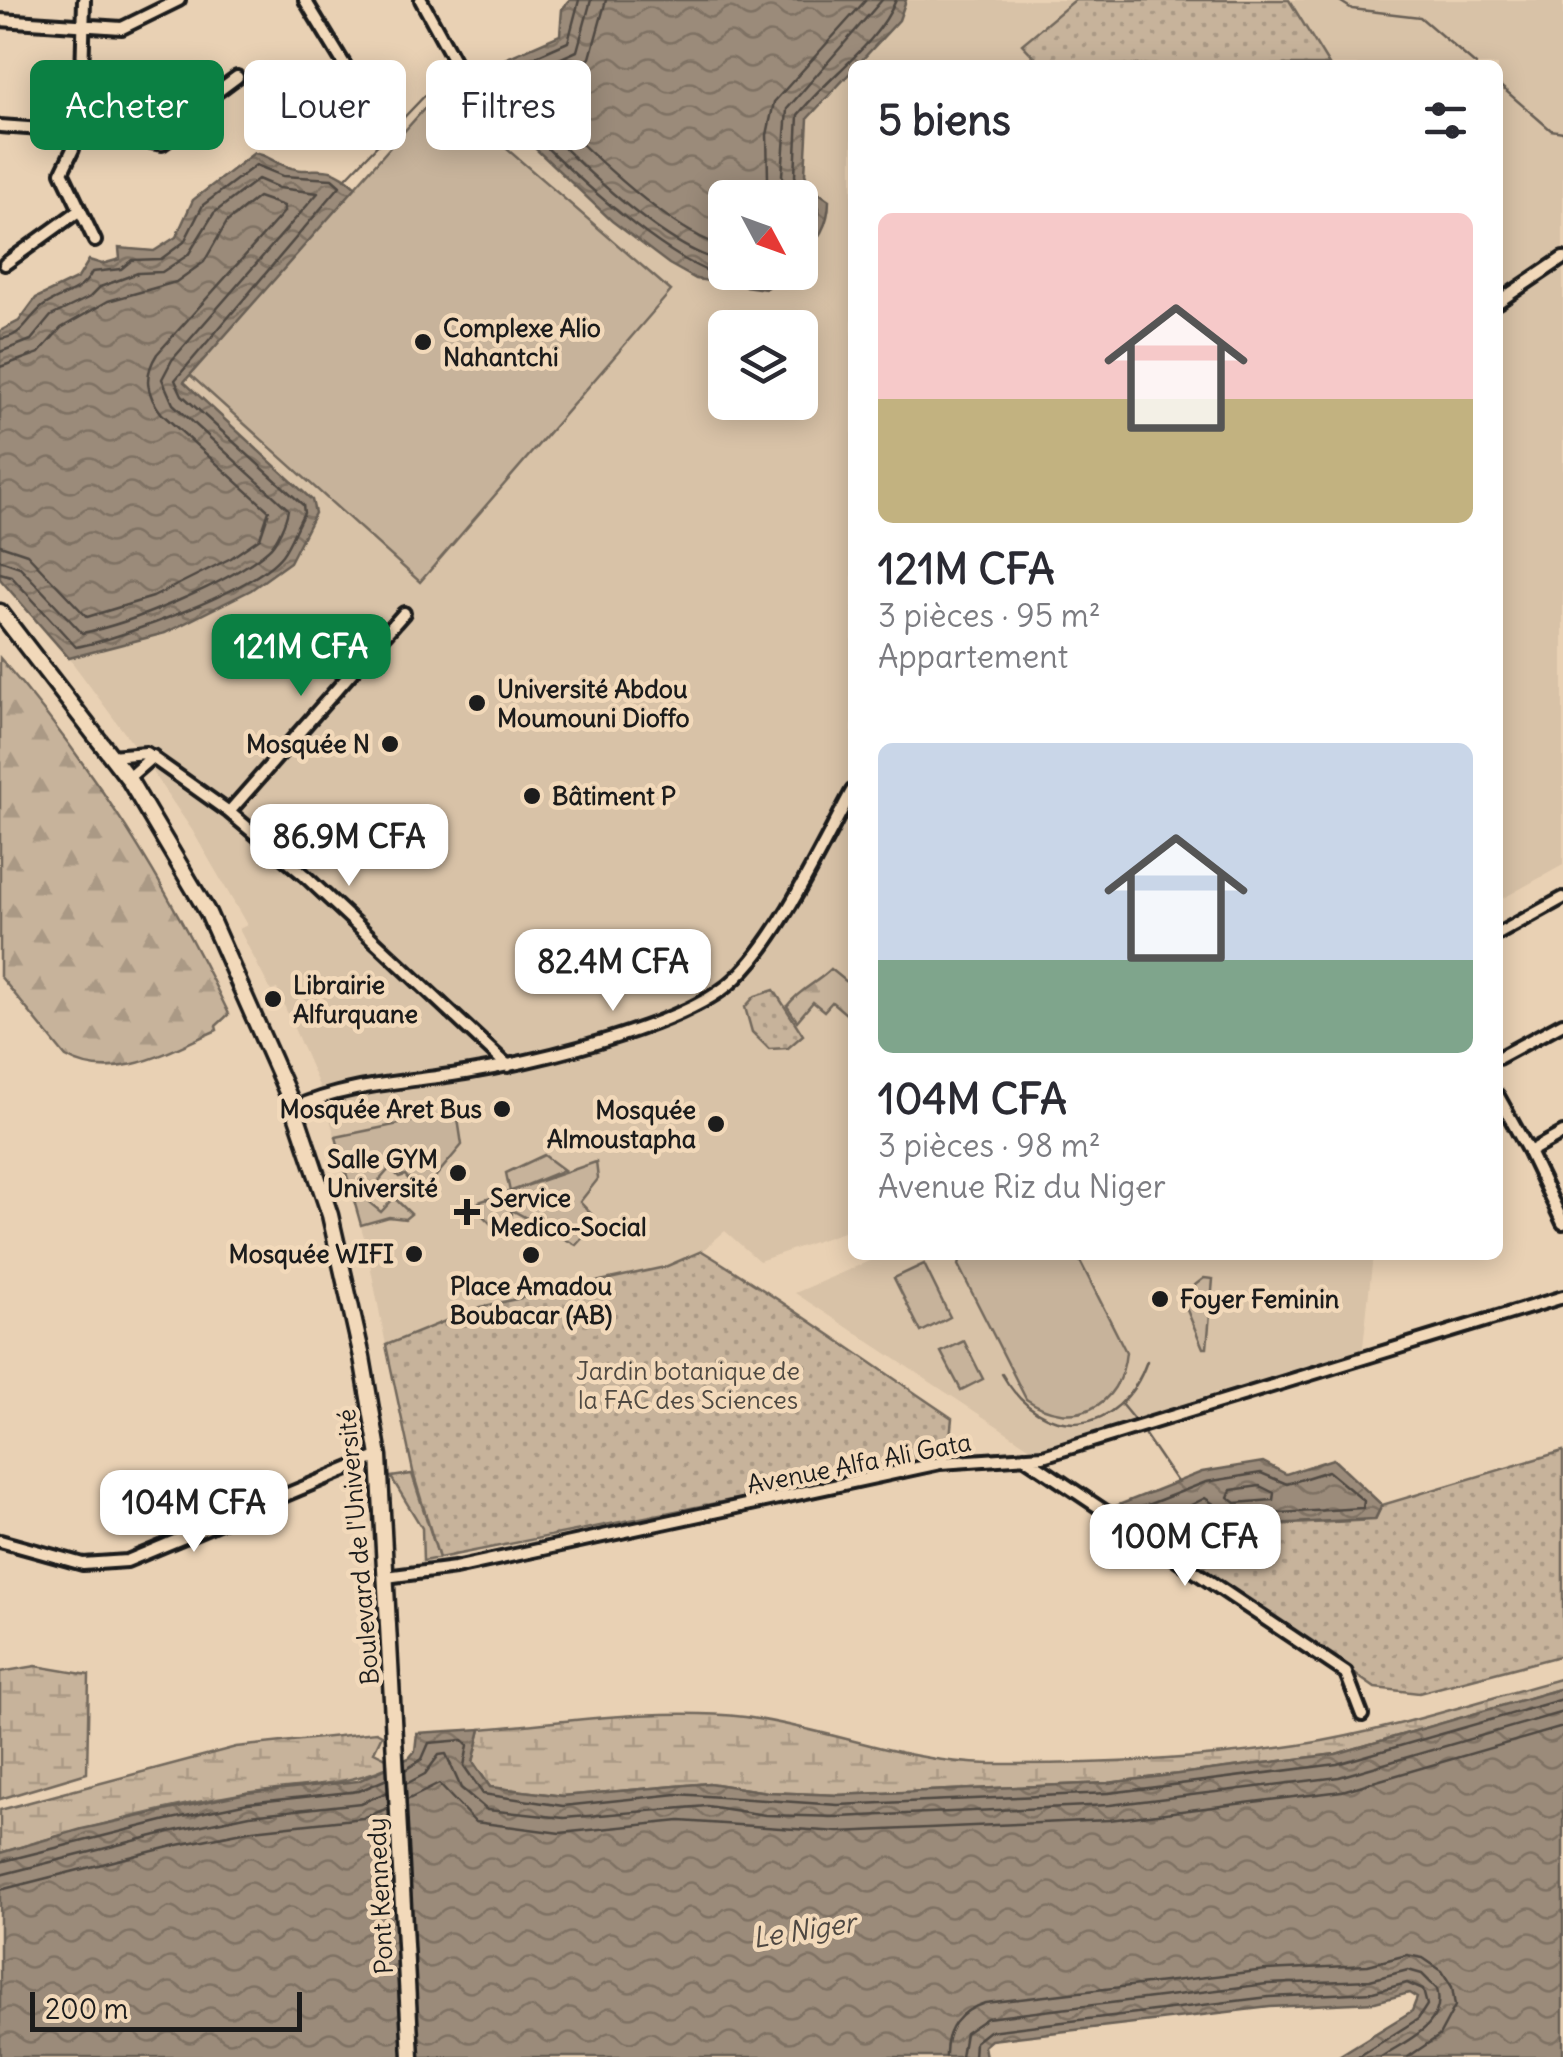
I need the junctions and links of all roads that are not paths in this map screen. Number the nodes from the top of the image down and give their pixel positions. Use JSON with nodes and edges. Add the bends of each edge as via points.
{"nodes":[{"id":1,"x":84,"y":0,"type":"edge"},
{"id":2,"x":178,"y":0,"type":"edge"},
{"id":3,"x":305,"y":0,"type":"edge"},
{"id":4,"x":422,"y":0,"type":"edge"},
{"id":5,"x":0,"y":20,"type":"edge"},
{"id":6,"x":83,"y":26,"type":"junction"},
{"id":7,"x":80,"y":60,"type":"edge"},
{"id":8,"x":342,"y":60,"type":"edge"},
{"id":9,"x":454,"y":60,"type":"edge"},
{"id":10,"x":237,"y":77,"type":"dead end"},
{"id":11,"x":224,"y":87,"type":"edge"},
{"id":12,"x":0,"y":126,"type":"edge"},
{"id":13,"x":30,"y":126,"type":"edge"},
{"id":14,"x":73,"y":150,"type":"edge"},
{"id":15,"x":80,"y":210,"type":"junction"},
{"id":16,"x":95,"y":241,"type":"dead end"},
{"id":17,"x":1563,"y":258,"type":"edge"},
{"id":18,"x":5,"y":264,"type":"dead end"},
{"id":19,"x":1503,"y":299,"type":"edge"},
{"id":20,"x":0,"y":612,"type":"edge"},
{"id":21,"x":404,"y":613,"type":"dead end"},
{"id":22,"x":111,"y":756,"type":"junction"},
{"id":23,"x":154,"y":756,"type":"junction"},
{"id":24,"x":128,"y":778,"type":"junction"},
{"id":25,"x":848,"y":797,"type":"edge"},
{"id":26,"x":229,"y":812,"type":"junction"},
{"id":27,"x":1563,"y":898,"type":"edge"},
{"id":28,"x":1503,"y":931,"type":"edge"},
{"id":29,"x":1563,"y":1023,"type":"edge"},
{"id":30,"x":1503,"y":1055,"type":"edge"},
{"id":31,"x":508,"y":1066,"type":"junction"},
{"id":32,"x":1503,"y":1105,"type":"edge"},
{"id":33,"x":294,"y":1108,"type":"junction"},
{"id":34,"x":1563,"y":1133,"type":"edge"},
{"id":35,"x":1528,"y":1152,"type":"junction"},
{"id":36,"x":1563,"y":1223,"type":"edge"},
{"id":37,"x":1563,"y":1297,"type":"edge"},
{"id":38,"x":378,"y":1456,"type":"junction"},
{"id":39,"x":1024,"y":1457,"type":"junction"},
{"id":40,"x":0,"y":1542,"type":"edge"},
{"id":41,"x":386,"y":1577,"type":"junction"},
{"id":42,"x":1362,"y":1716,"type":"dead end"},
{"id":43,"x":394,"y":1732,"type":"joint"},
{"id":44,"x":411,"y":2057,"type":"edge"}],
"edges":[{"from":1,"to":6,"type":"street"},
{"from":2,"to":6,"type":"street","via":[[134,26]]},
{"from":3,"to":8,"type":"street"},
{"from":4,"to":9,"type":"street"},
{"from":5,"to":6,"type":"street"},
{"from":6,"to":7,"type":"street"},
{"from":10,"to":11,"type":"street"},
{"from":12,"to":13,"type":"street"},
{"from":14,"to":15,"type":"street","via":[[62,172]]},
{"from":15,"to":16,"type":"street"},
{"from":15,"to":18,"type":"street"},
{"from":17,"to":19,"type":"street"},
{"from":20,"to":22,"type":"main road","name":"Boulevard de l'Université"},
{"from":21,"to":26,"type":"street"},
{"from":22,"to":23,"type":"street"},
{"from":22,"to":24,"type":"main road","name":"Boulevard de l'Université"},
{"from":23,"to":24,"type":"street"},
{"from":23,"to":26,"type":"street"},
{"from":24,"to":33,"type":"main road","name":"Boulevard de l'Université","via":[[208,913]]},
{"from":25,"to":31,"type":"street","via":[[766,939],[720,993],[647,1025]]},
{"from":26,"to":31,"type":"street"},
{"from":27,"to":28,"type":"street"},
{"from":29,"to":30,"type":"street"},
{"from":31,"to":33,"type":"street","via":[[323,1095]]},
{"from":32,"to":35,"type":"street"},
{"from":33,"to":38,"type":"main road","name":"Boulevard de l'Université","via":[[342,1256]]},
{"from":34,"to":35,"type":"street"},
{"from":35,"to":36,"type":"street"},
{"from":37,"to":39,"type":"street","name":"Avenue Alfa Ali Gata","via":[[1218,1406]]},
{"from":38,"to":40,"type":"street","via":[[127,1560],[83,1564]]},
{"from":38,"to":41,"type":"main road","name":"Boulevard de l'Université"},
{"from":39,"to":41,"type":"street","name":"Avenue Alfa Ali Gata","via":[[940,1464]]},
{"from":39,"to":42,"type":"street","via":[[1346,1673]]},
{"from":41,"to":43,"type":"main road","name":"Boulevard de l'Université"},
{"from":43,"to":44,"type":"main road","name":"Pont Kennedy"}]}
